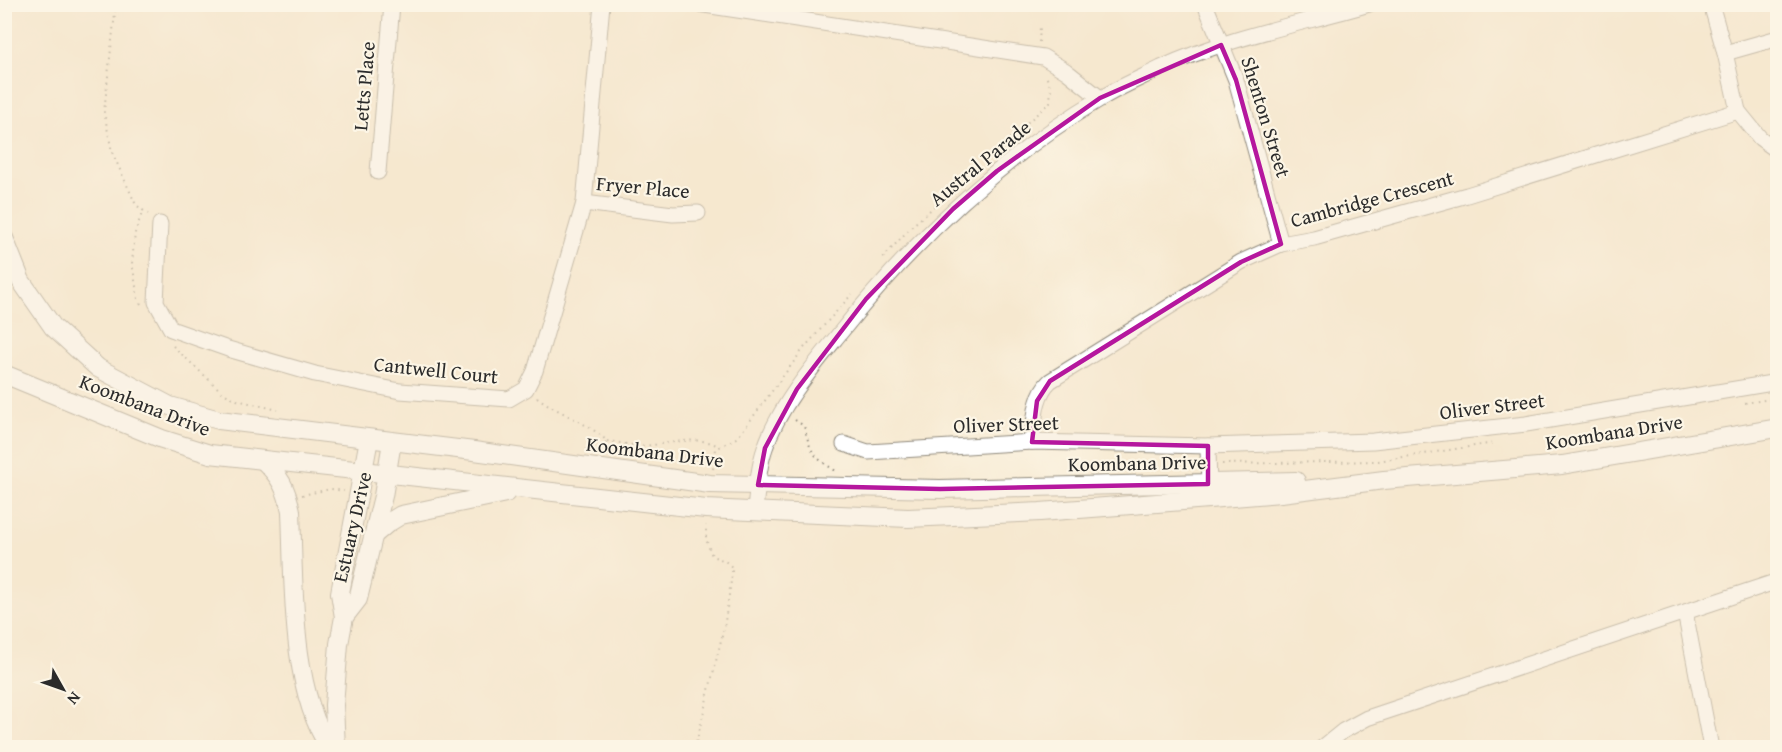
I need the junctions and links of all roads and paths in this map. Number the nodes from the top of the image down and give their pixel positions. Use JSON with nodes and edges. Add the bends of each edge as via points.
{"nodes":[{"id":1,"x":116,"y":4,"type":"edge"},
{"id":2,"x":392,"y":4,"type":"edge"},
{"id":3,"x":602,"y":4,"type":"edge"},
{"id":4,"x":698,"y":4,"type":"edge"},
{"id":5,"x":1205,"y":4,"type":"edge"},
{"id":6,"x":1369,"y":4,"type":"edge"},
{"id":7,"x":1711,"y":4,"type":"edge"},
{"id":8,"x":1040,"y":27,"type":"dead end"},
{"id":9,"x":1778,"y":38,"type":"edge"},
{"id":10,"x":1221,"y":45,"type":"junction"},
{"id":11,"x":1725,"y":52,"type":"junction"},
{"id":12,"x":1039,"y":56,"type":"junction"},
{"id":13,"x":1100,"y":98,"type":"junction"},
{"id":14,"x":1738,"y":111,"type":"junction"},
{"id":15,"x":1778,"y":151,"type":"edge"},
{"id":16,"x":983,"y":163,"type":"dead end"},
{"id":17,"x":378,"y":172,"type":"dead end"},
{"id":18,"x":584,"y":203,"type":"junction"},
{"id":19,"x":938,"y":203,"type":"dead end"},
{"id":20,"x":698,"y":213,"type":"dead end"},
{"id":21,"x":160,"y":224,"type":"joint"},
{"id":22,"x":4,"y":238,"type":"edge"},
{"id":23,"x":1281,"y":244,"type":"junction"},
{"id":24,"x":881,"y":261,"type":"dead end"},
{"id":25,"x":858,"y":287,"type":"dead end"},
{"id":26,"x":4,"y":374,"type":"edge"},
{"id":27,"x":1778,"y":382,"type":"edge"},
{"id":28,"x":526,"y":389,"type":"junction"},
{"id":29,"x":1778,"y":428,"type":"edge"},
{"id":30,"x":369,"y":439,"type":"junction"},
{"id":31,"x":607,"y":441,"type":"junction"},
{"id":32,"x":392,"y":442,"type":"junction"},
{"id":33,"x":1032,"y":442,"type":"junction"},
{"id":34,"x":844,"y":444,"type":"dead end"},
{"id":35,"x":1208,"y":446,"type":"junction"},
{"id":36,"x":719,"y":447,"type":"junction"},
{"id":37,"x":575,"y":448,"type":"dead end"},
{"id":38,"x":263,"y":460,"type":"junction"},
{"id":39,"x":363,"y":472,"type":"junction"},
{"id":40,"x":387,"y":474,"type":"junction"},
{"id":41,"x":335,"y":483,"type":"dead end"},
{"id":42,"x":710,"y":484,"type":"junction"},
{"id":43,"x":758,"y":485,"type":"junction"},
{"id":44,"x":334,"y":490,"type":"junction"},
{"id":45,"x":522,"y":490,"type":"junction"},
{"id":46,"x":344,"y":491,"type":"dead end"},
{"id":47,"x":1209,"y":492,"type":"junction"},
{"id":48,"x":301,"y":495,"type":"dead end"},
{"id":49,"x":706,"y":509,"type":"junction"},
{"id":50,"x":755,"y":511,"type":"junction"},
{"id":51,"x":375,"y":534,"type":"junction"},
{"id":52,"x":1778,"y":581,"type":"edge"},
{"id":53,"x":1685,"y":612,"type":"junction"},
{"id":54,"x":344,"y":617,"type":"junction"},
{"id":55,"x":330,"y":747,"type":"edge"},
{"id":56,"x":336,"y":747,"type":"edge"},
{"id":57,"x":694,"y":747,"type":"edge"},
{"id":58,"x":1322,"y":747,"type":"edge"},
{"id":59,"x":1711,"y":747,"type":"edge"}],
"edges":[{"from":1,"to":21,"type":"path","via":[[104,112],[112,152],[136,205]]},
{"from":2,"to":17,"type":"street","name":"Letts Place"},
{"from":3,"to":18,"type":"street"},
{"from":4,"to":12,"type":"street"},
{"from":5,"to":10,"type":"street","name":"Shenton Street"},
{"from":6,"to":10,"type":"street","name":"Austral Parade"},
{"from":7,"to":11,"type":"street"},
{"from":8,"to":12,"type":"path"},
{"from":9,"to":11,"type":"street"},
{"from":10,"to":13,"type":"street","name":"Austral Parade","via":[[1163,67]]},
{"from":10,"to":23,"type":"street","name":"Shenton Street","via":[[1236,80]]},
{"from":11,"to":14,"type":"street"},
{"from":12,"to":13,"type":"street"},
{"from":12,"to":16,"type":"path","via":[[1051,88],[1050,102]]},
{"from":13,"to":43,"type":"street","name":"Austral Parade","via":[[997,171],[909,252],[866,299],[783,413],[765,448]]},
{"from":14,"to":15,"type":"street","via":[[1760,138]]},
{"from":14,"to":23,"type":"street","name":"Cambridge Crescent","via":[[1467,195]]},
{"from":18,"to":20,"type":"street","name":"Fryer Place","via":[[673,214]]},
{"from":18,"to":28,"type":"street","via":[[552,321]]},
{"from":19,"to":24,"type":"path"},
{"from":21,"to":28,"type":"street","name":"Cantwell Court","via":[[156,302],[171,329],[315,374],[400,391],[509,399]]},
{"from":22,"to":30,"type":"main road","name":"Koombana Drive","via":[[21,281],[53,327],[98,368],[170,406],[219,420]]},
{"from":23,"to":33,"type":"street","name":"Cambridge Crescent","via":[[1241,262],[1050,381],[1038,401]]},
{"from":25,"to":36,"type":"path","via":[[804,348],[738,437]]},
{"from":26,"to":38,"type":"main road","name":"Koombana Drive","via":[[162,439],[210,454]]},
{"from":27,"to":35,"type":"street","name":"Oliver Street","via":[[1607,412],[1373,441]]},
{"from":28,"to":31,"type":"path","via":[[549,406],[588,425]]},
{"from":29,"to":47,"type":"main road","name":"Koombana Drive","via":[[1562,465],[1281,493]]},
{"from":30,"to":32,"type":"main road","name":"Koombana Drive"},
{"from":30,"to":39,"type":"main road","name":"Estuary Drive"},
{"from":31,"to":36,"type":"path","via":[[640,446],[690,441]]},
{"from":31,"to":37,"type":"path","via":[[598,451]]},
{"from":32,"to":40,"type":"main road","name":"Estuary Drive"},
{"from":32,"to":42,"type":"main road","name":"Koombana Drive"},
{"from":33,"to":34,"type":"street","name":"Oliver Street","via":[[868,452]]},
{"from":33,"to":35,"type":"street","name":"Oliver Street"},
{"from":35,"to":47,"type":"street"},
{"from":36,"to":42,"type":"path"},
{"from":38,"to":39,"type":"main road","name":"Koombana Drive"},
{"from":38,"to":55,"type":"main road","via":[[278,474],[288,498],[297,633],[305,687],[320,734]]},
{"from":39,"to":40,"type":"main road","name":"Koombana Drive"},
{"from":39,"to":54,"type":"main road","name":"Estuary Drive","via":[[340,593]]},
{"from":40,"to":45,"type":"main road","name":"Koombana Drive"},
{"from":40,"to":51,"type":"main road","name":"Estuary Drive"},
{"from":41,"to":44,"type":"path"},
{"from":42,"to":43,"type":"main road","name":"Koombana Drive"},
{"from":43,"to":47,"type":"main road","name":"Koombana Drive"},
{"from":43,"to":50,"type":"street","name":"Austral Parade"},
{"from":44,"to":46,"type":"path"},
{"from":44,"to":48,"type":"path"},
{"from":45,"to":49,"type":"main road","name":"Koombana Drive"},
{"from":45,"to":51,"type":"main road","via":[[401,515]]},
{"from":47,"to":50,"type":"main road","name":"Koombana Drive","via":[[1040,512],[908,518]]},
{"from":49,"to":50,"type":"main road","name":"Koombana Drive"},
{"from":49,"to":57,"type":"path","via":[[706,539],[712,556],[732,567],[732,575],[724,628]]},
{"from":51,"to":54,"type":"main road","name":"Estuary Drive","via":[[358,599]]},
{"from":52,"to":53,"type":"street"},
{"from":53,"to":58,"type":"street","via":[[1367,718]]},
{"from":53,"to":59,"type":"street"},
{"from":54,"to":56,"type":"main road","name":"Estuary Drive","via":[[334,705]]}]}
